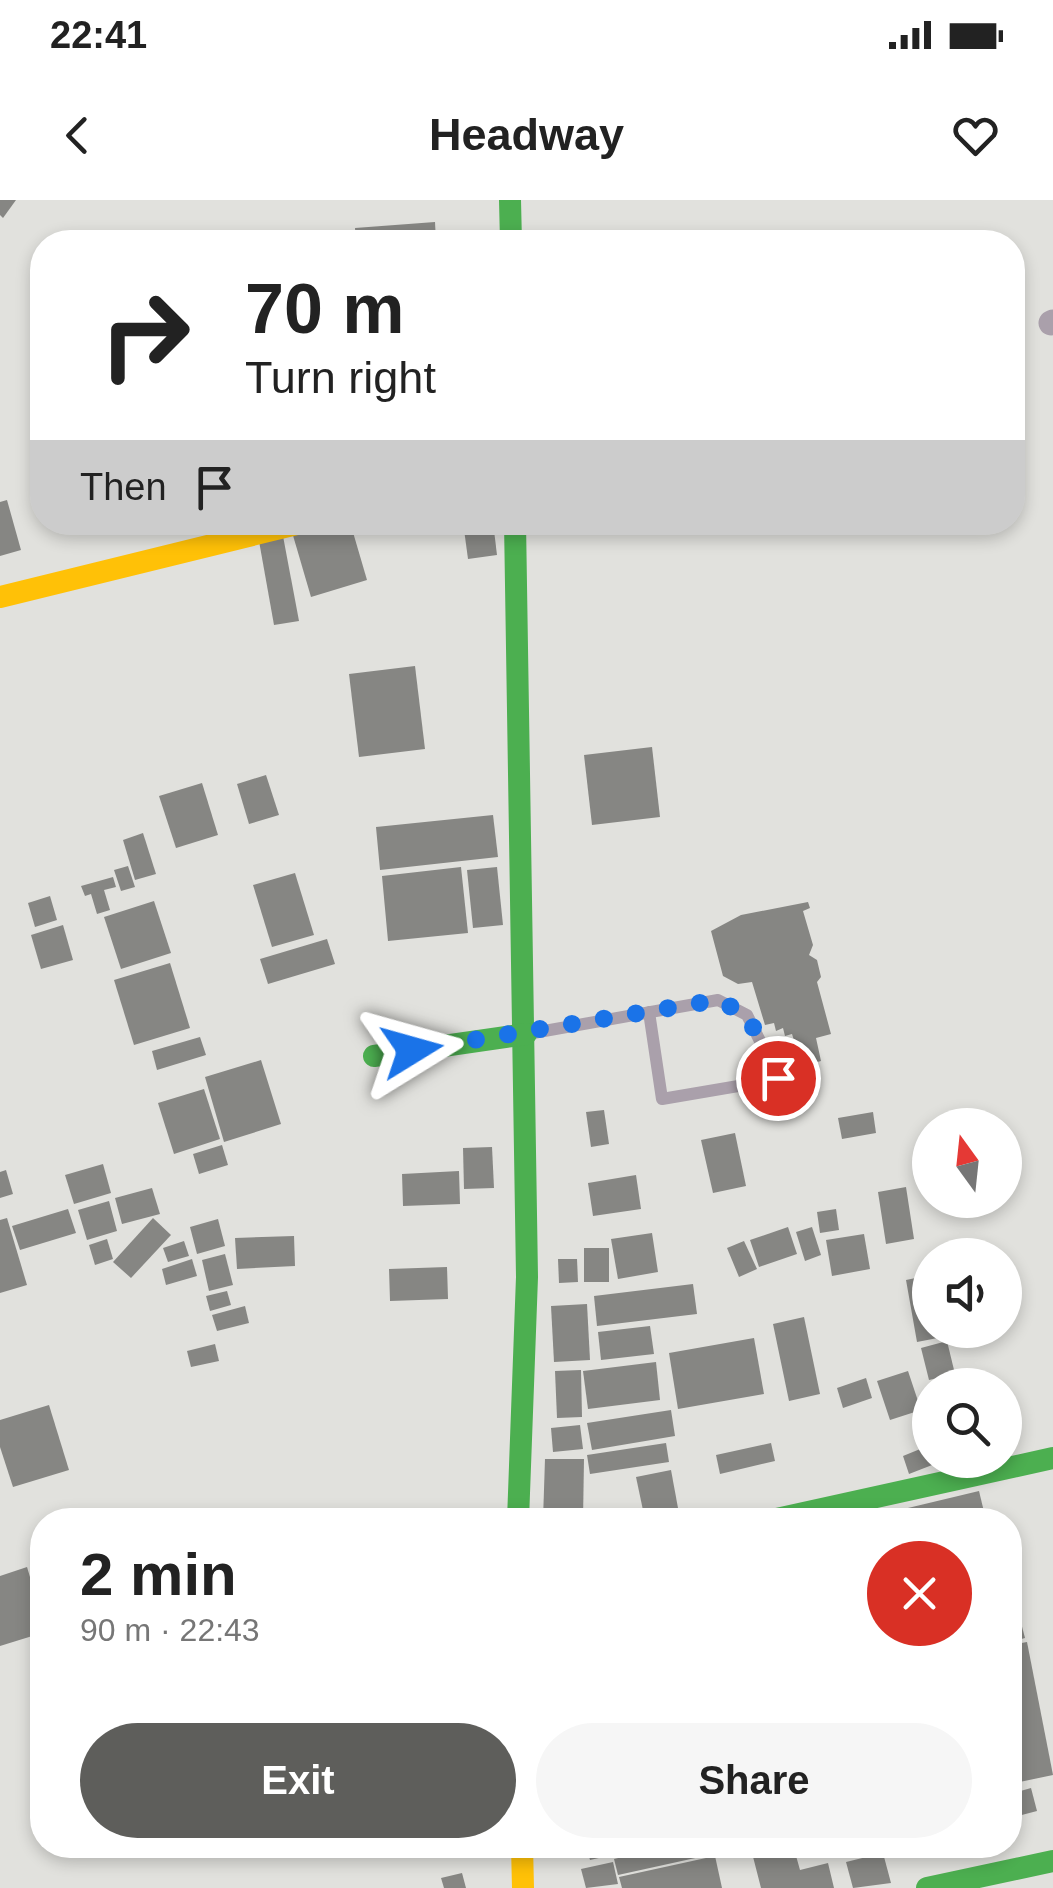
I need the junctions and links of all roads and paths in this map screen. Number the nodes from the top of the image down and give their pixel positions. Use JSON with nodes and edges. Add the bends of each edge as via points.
{"nodes":[{"id":1,"x":510,"y":200,"type":"edge"},
{"id":2,"x":511,"y":230,"type":"edge"},
{"id":3,"x":252,"y":535,"type":"edge"},
{"id":4,"x":515,"y":535,"type":"edge"},
{"id":5,"x":0,"y":598,"type":"edge"},
{"id":6,"x":650,"y":1012,"type":"junction"},
{"id":7,"x":526,"y":1034,"type":"junction"},
{"id":8,"x":374,"y":1056,"type":"dead end"},
{"id":9,"x":1053,"y":1458,"type":"edge"},
{"id":10,"x":518,"y":1508,"type":"edge"},
{"id":11,"x":826,"y":1508,"type":"edge"},
{"id":12,"x":522,"y":1858,"type":"edge"},
{"id":13,"x":1053,"y":1861,"type":"edge"},
{"id":14,"x":523,"y":1888,"type":"edge"},
{"id":15,"x":927,"y":1888,"type":"edge"}],
"edges":[{"from":1,"to":2,"type":"main road"},
{"from":3,"to":5,"type":"main road"},
{"from":4,"to":7,"type":"main road"},
{"from":6,"to":6,"type":"lane","via":[[662,1099],[778,1078],[747,1015],[718,1000]]},
{"from":6,"to":7,"type":"lane"},
{"from":7,"to":8,"type":"main road"},
{"from":7,"to":10,"type":"main road"},
{"from":9,"to":11,"type":"main road"},
{"from":12,"to":14,"type":"main road"},
{"from":13,"to":15,"type":"main road"}]}
